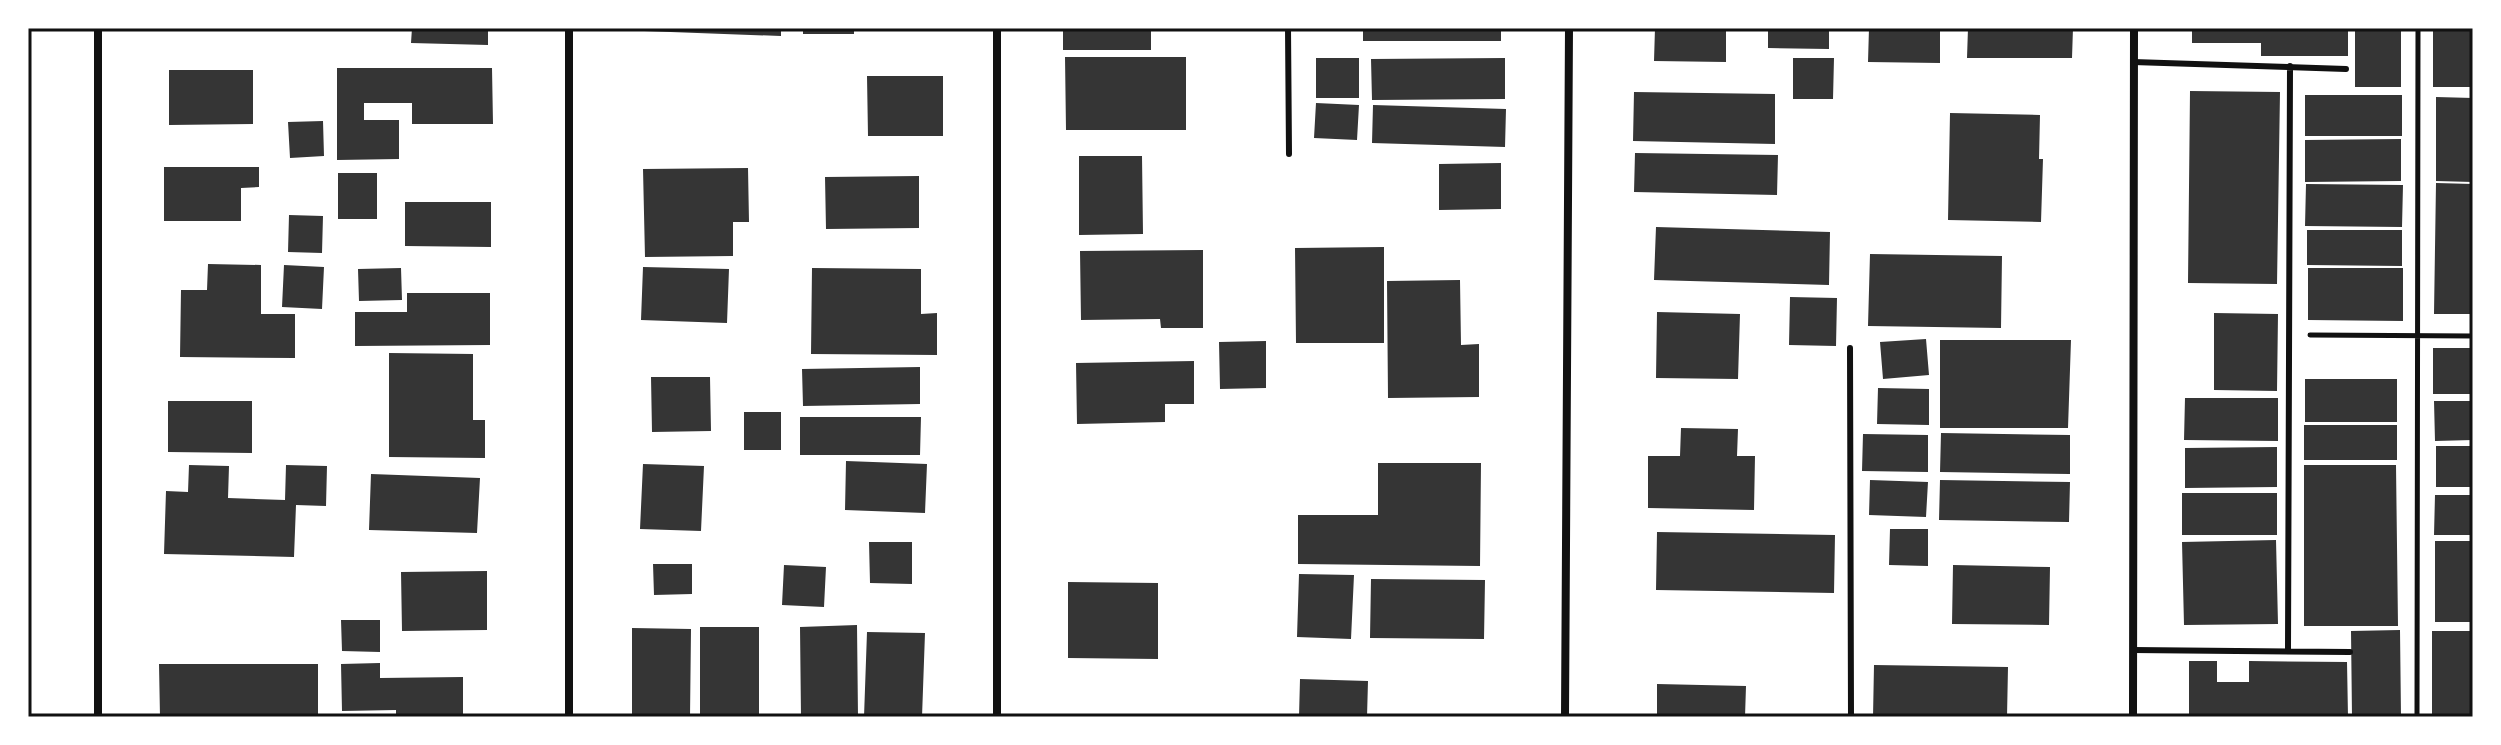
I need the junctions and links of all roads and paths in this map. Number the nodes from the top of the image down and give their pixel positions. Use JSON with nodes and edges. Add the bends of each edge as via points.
{"nodes":[{"id":1,"x":98,"y":28,"type":"edge"},
{"id":2,"x":569,"y":28,"type":"edge"},
{"id":3,"x":997,"y":28,"type":"edge"},
{"id":4,"x":1288,"y":28,"type":"edge"},
{"id":5,"x":1569,"y":28,"type":"edge"},
{"id":6,"x":2134,"y":28,"type":"edge"},
{"id":7,"x":2418,"y":28,"type":"edge"},
{"id":8,"x":2133,"y":62,"type":"junction"},
{"id":9,"x":2290,"y":66,"type":"junction"},
{"id":10,"x":2346,"y":69,"type":"dead end"},
{"id":11,"x":1289,"y":154,"type":"dead end"},
{"id":12,"x":2290,"y":335,"type":"junction"},
{"id":13,"x":2417,"y":335,"type":"junction"},
{"id":14,"x":2473,"y":336,"type":"edge"},
{"id":15,"x":1850,"y":348,"type":"dead end"},
{"id":16,"x":2133,"y":650,"type":"junction"},
{"id":17,"x":2288,"y":651,"type":"junction"},
{"id":18,"x":2350,"y":652,"type":"dead end"},
{"id":19,"x":98,"y":717,"type":"edge"},
{"id":20,"x":569,"y":717,"type":"edge"},
{"id":21,"x":997,"y":717,"type":"edge"},
{"id":22,"x":1565,"y":717,"type":"edge"},
{"id":23,"x":1851,"y":717,"type":"edge"},
{"id":24,"x":2133,"y":717,"type":"edge"},
{"id":25,"x":2417,"y":717,"type":"edge"}],
"edges":[{"from":1,"to":19,"type":"street"},
{"from":2,"to":20,"type":"street"},
{"from":3,"to":21,"type":"street"},
{"from":4,"to":11,"type":"lane"},
{"from":5,"to":22,"type":"street"},
{"from":6,"to":8,"type":"street"},
{"from":7,"to":13,"type":"path"},
{"from":8,"to":9,"type":"lane"},
{"from":8,"to":16,"type":"street"},
{"from":9,"to":10,"type":"lane"},
{"from":9,"to":12,"type":"lane"},
{"from":12,"to":13,"type":"path"},
{"from":12,"to":17,"type":"lane"},
{"from":13,"to":14,"type":"path"},
{"from":13,"to":25,"type":"path"},
{"from":15,"to":23,"type":"lane"},
{"from":16,"to":17,"type":"lane"},
{"from":16,"to":24,"type":"street"},
{"from":17,"to":18,"type":"lane"}]}
